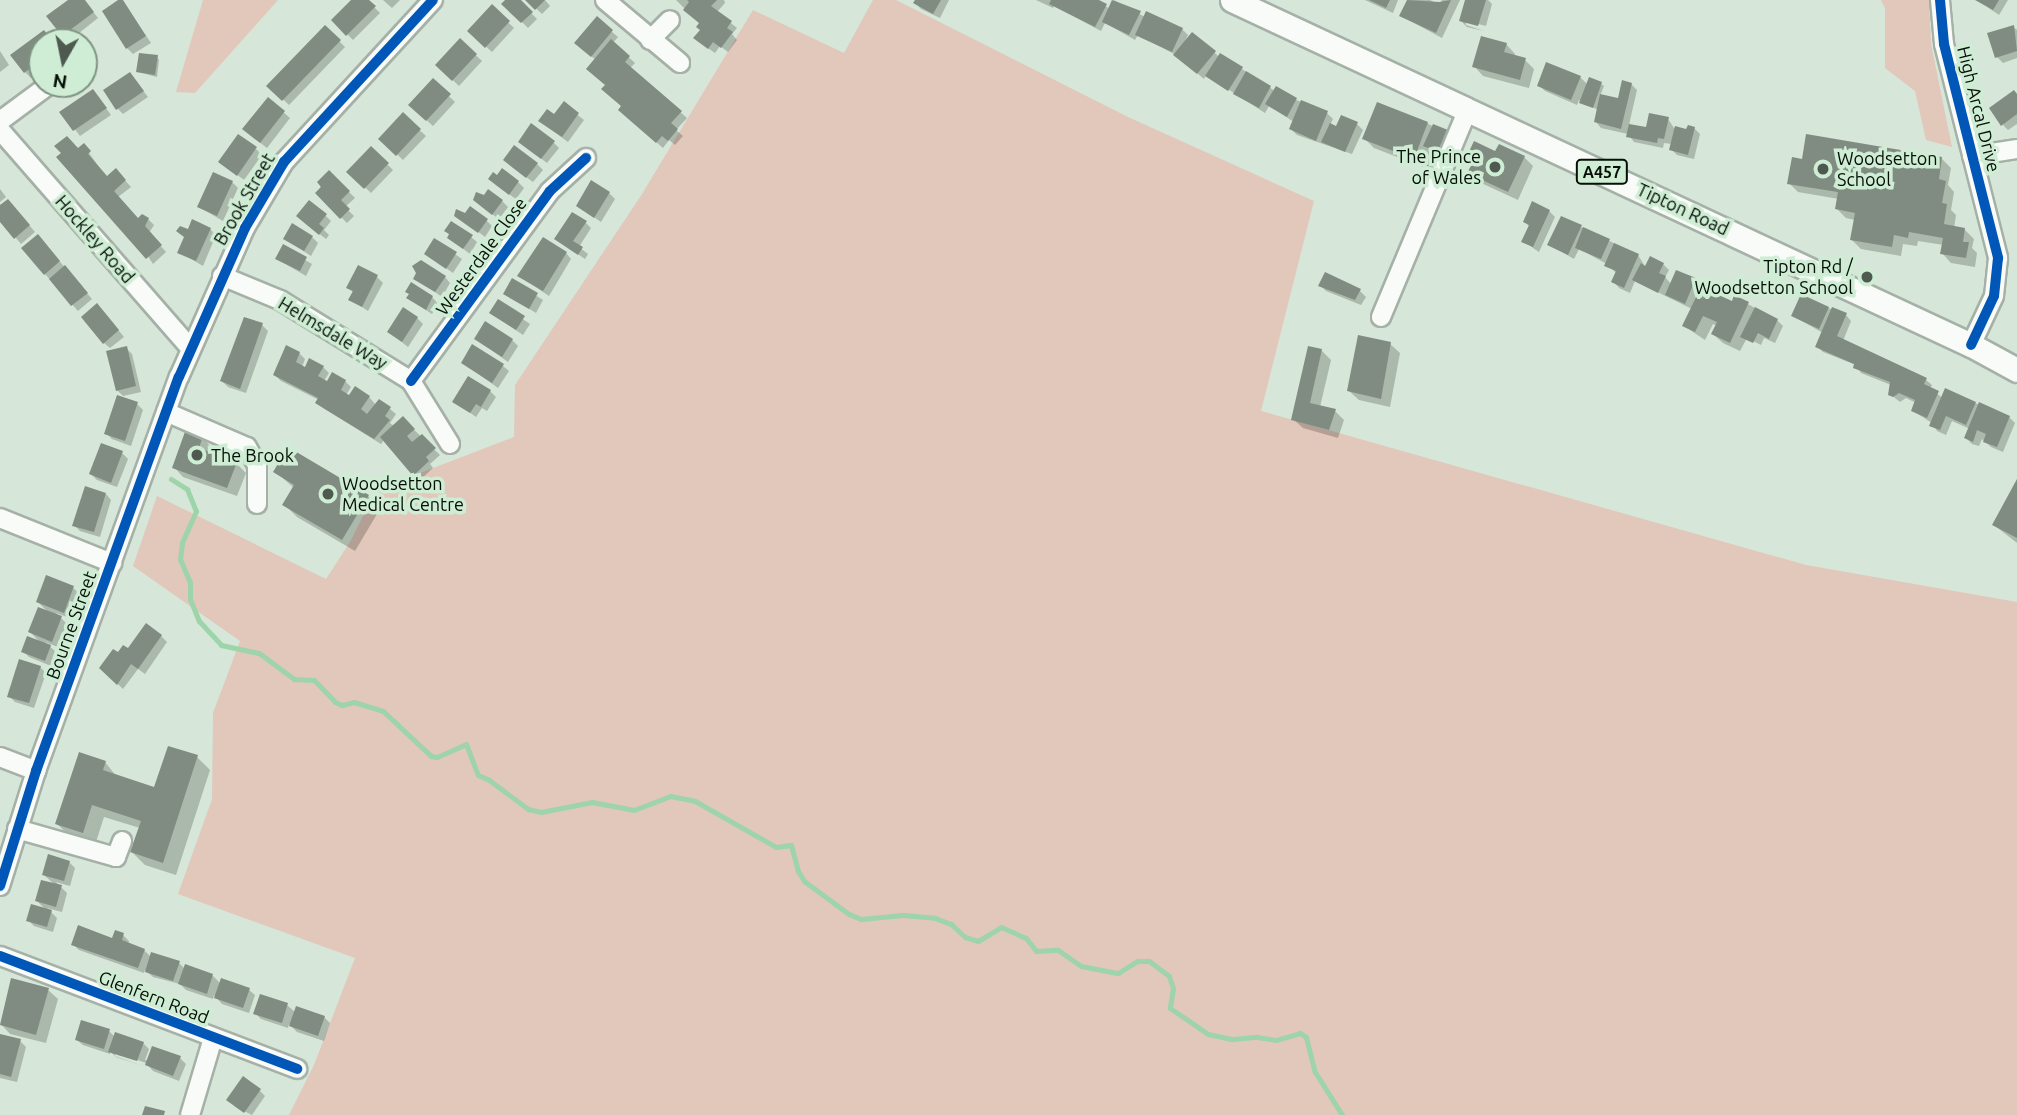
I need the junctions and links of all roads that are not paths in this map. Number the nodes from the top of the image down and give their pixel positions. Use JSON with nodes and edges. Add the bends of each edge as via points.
{"nodes":[{"id":1,"x":433,"y":0,"type":"edge"},
{"id":2,"x":605,"y":0,"type":"edge"},
{"id":3,"x":1232,"y":0,"type":"edge"},
{"id":4,"x":1940,"y":0,"type":"edge"},
{"id":5,"x":670,"y":20,"type":"dead end"},
{"id":6,"x":650,"y":40,"type":"junction"},
{"id":7,"x":680,"y":64,"type":"dead end"},
{"id":8,"x":31,"y":98,"type":"edge"},
{"id":9,"x":1468,"y":109,"type":"junction"},
{"id":10,"x":0,"y":121,"type":"edge"},
{"id":11,"x":0,"y":130,"type":"edge"},
{"id":12,"x":2017,"y":149,"type":"edge"},
{"id":13,"x":1972,"y":156,"type":"junction"},
{"id":14,"x":586,"y":158,"type":"dead end"},
{"id":15,"x":222,"y":276,"type":"junction"},
{"id":16,"x":1381,"y":317,"type":"dead end"},
{"id":17,"x":1971,"y":345,"type":"junction"},
{"id":18,"x":190,"y":348,"type":"junction"},
{"id":19,"x":2017,"y":370,"type":"edge"},
{"id":20,"x":179,"y":377,"type":"joint"},
{"id":21,"x":411,"y":380,"type":"junction"},
{"id":22,"x":166,"y":412,"type":"junction"},
{"id":23,"x":450,"y":444,"type":"dead end"},
{"id":24,"x":257,"y":504,"type":"dead end"},
{"id":25,"x":0,"y":518,"type":"edge"},
{"id":26,"x":112,"y":563,"type":"junction"},
{"id":27,"x":0,"y":757,"type":"edge"},
{"id":28,"x":36,"y":771,"type":"junction"},
{"id":29,"x":17,"y":829,"type":"junction"},
{"id":30,"x":122,"y":841,"type":"dead end"},
{"id":31,"x":0,"y":886,"type":"edge"},
{"id":32,"x":0,"y":956,"type":"edge"},
{"id":33,"x":213,"y":1038,"type":"junction"},
{"id":34,"x":297,"y":1069,"type":"dead end"},
{"id":35,"x":190,"y":1115,"type":"edge"}],
"edges":[{"from":1,"to":15,"type":"street","name":"Brook Street","via":[[284,162]]},
{"from":2,"to":6,"type":"street"},
{"from":3,"to":9,"type":"main road","name":"Tipton Road","number":"A457"},
{"from":4,"to":13,"type":"street","name":"High Arcal Drive","via":[[1944,44]]},
{"from":5,"to":6,"type":"street"},
{"from":6,"to":7,"type":"street"},
{"from":8,"to":10,"type":"street"},
{"from":9,"to":16,"type":"street"},
{"from":9,"to":17,"type":"main road","name":"Tipton Road","number":"A457"},
{"from":11,"to":18,"type":"street","name":"Hockley Road"},
{"from":12,"to":13,"type":"street"},
{"from":13,"to":17,"type":"street","name":"High Arcal Drive","via":[[1998,258],[1994,296]]},
{"from":14,"to":21,"type":"street","name":"Westerdale Close","via":[[550,191]]},
{"from":15,"to":18,"type":"street","name":"Brook Street"},
{"from":15,"to":21,"type":"street","name":"Helmsdale Way","via":[[280,300]]},
{"from":17,"to":19,"type":"main road","name":"Tipton Road","number":"A457"},
{"from":18,"to":20,"type":"street","name":"Brook Street"},
{"from":20,"to":22,"type":"street","name":"Bourne Street"},
{"from":21,"to":23,"type":"street","name":"Helmsdale Way"},
{"from":22,"to":24,"type":"street","via":[[247,447],[257,465]]},
{"from":22,"to":26,"type":"street","name":"Bourne Street"},
{"from":25,"to":26,"type":"street"},
{"from":26,"to":28,"type":"street","name":"Bourne Street"},
{"from":27,"to":28,"type":"street"},
{"from":28,"to":29,"type":"street","name":"Bourne Street"},
{"from":29,"to":30,"type":"street","via":[[116,857]]},
{"from":29,"to":31,"type":"street","name":"Bourne Street"},
{"from":32,"to":33,"type":"street","name":"Glenfern Road"},
{"from":33,"to":34,"type":"street","name":"Glenfern Road"},
{"from":33,"to":35,"type":"street"}]}
